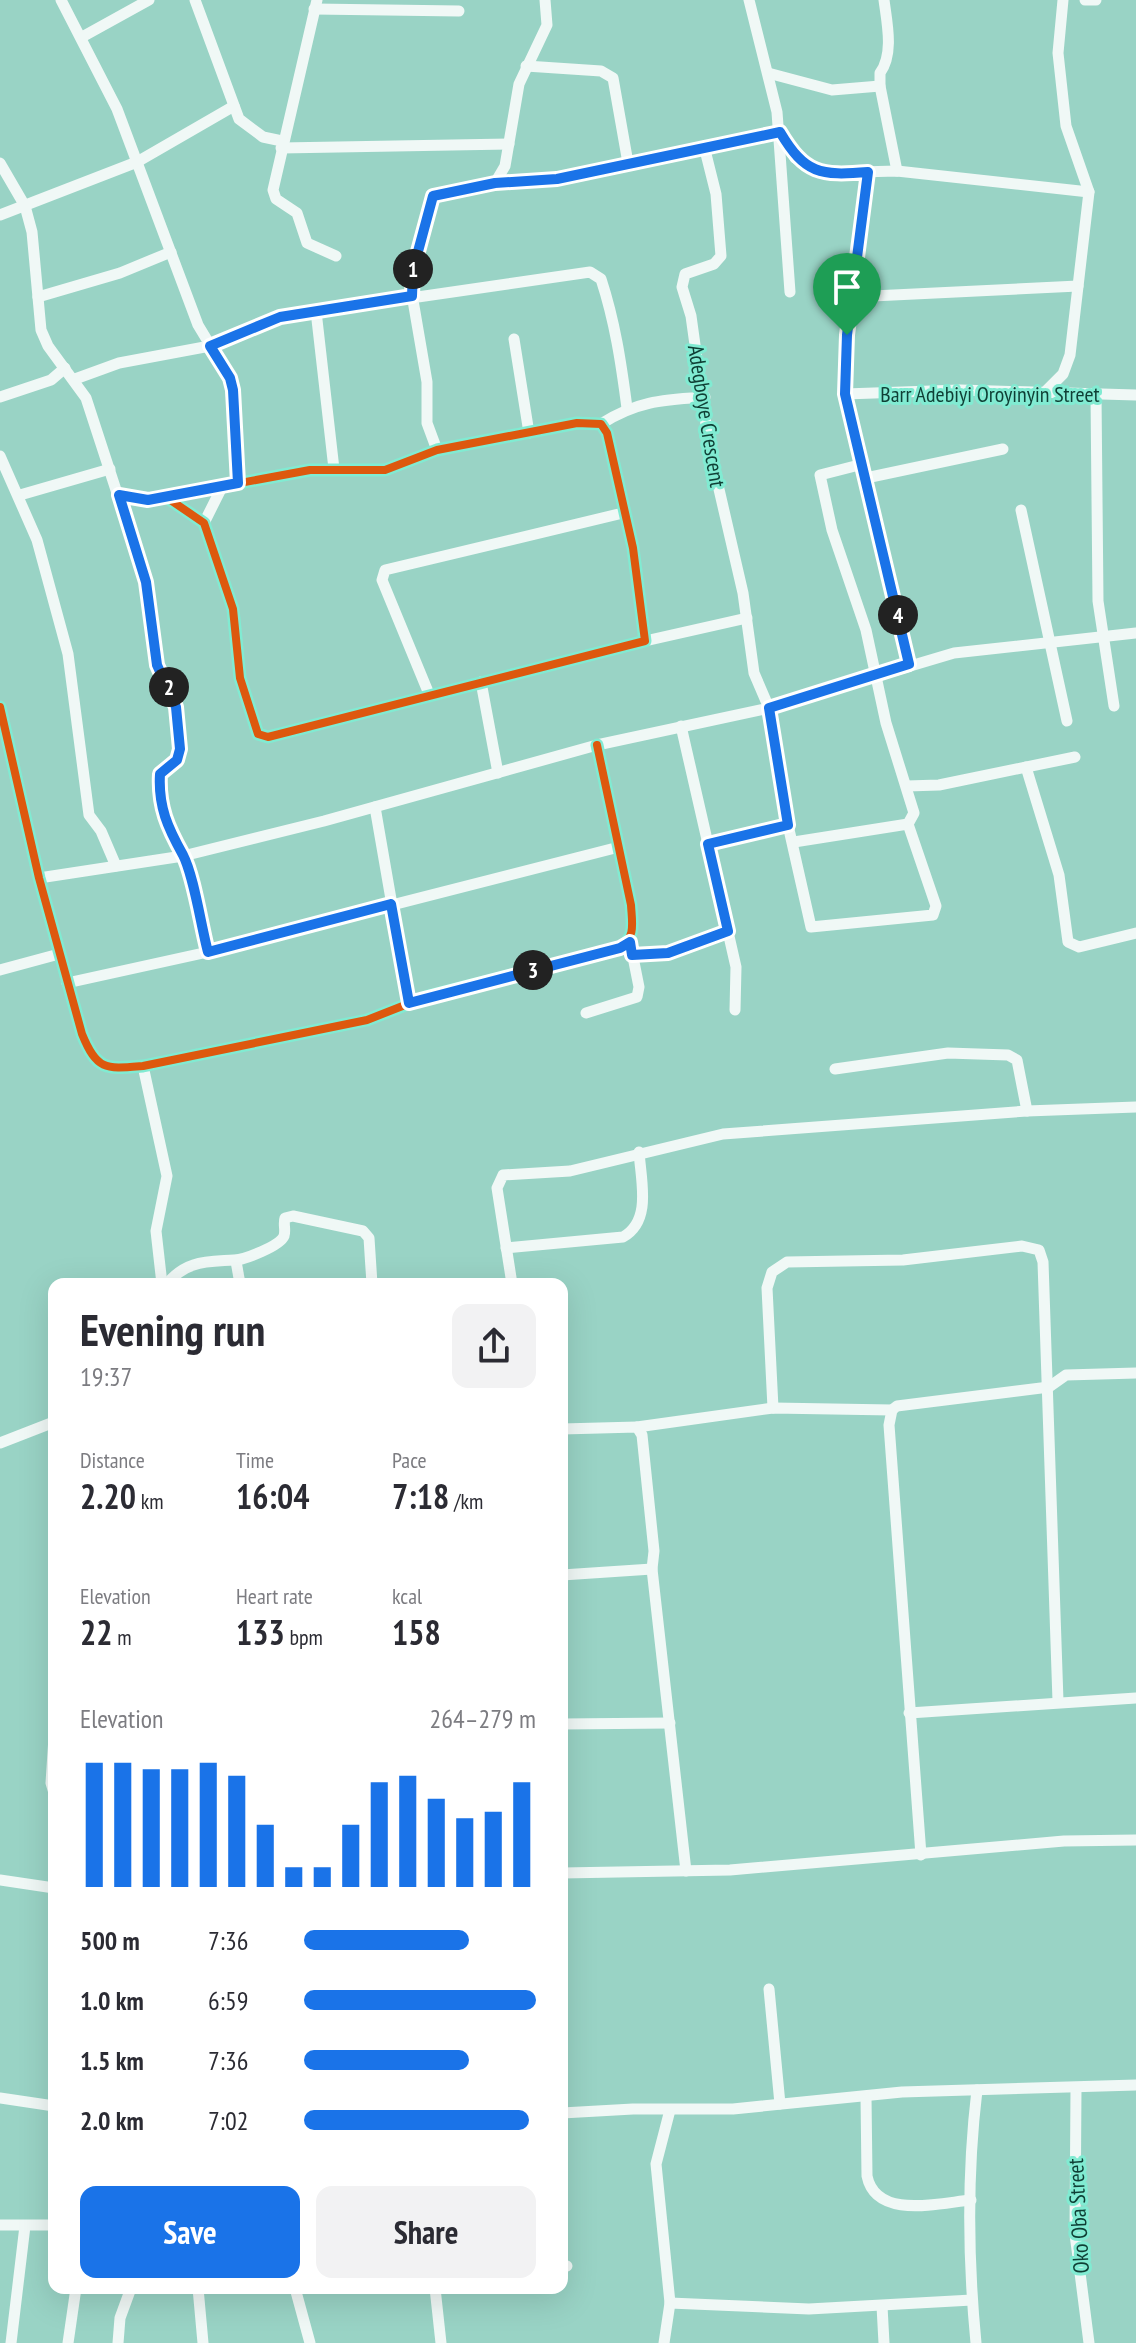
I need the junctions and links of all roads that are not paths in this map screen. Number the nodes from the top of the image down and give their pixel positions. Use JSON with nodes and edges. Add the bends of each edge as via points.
{"nodes":[{"id":1,"x":61,"y":0,"type":"edge"},
{"id":2,"x":149,"y":0,"type":"edge"},
{"id":3,"x":195,"y":0,"type":"edge"},
{"id":4,"x":545,"y":0,"type":"edge"},
{"id":5,"x":749,"y":0,"type":"edge"},
{"id":6,"x":884,"y":0,"type":"edge"},
{"id":7,"x":1063,"y":0,"type":"edge"},
{"id":8,"x":1085,"y":0,"type":"edge"},
{"id":9,"x":1096,"y":0,"type":"edge"},
{"id":10,"x":316,"y":5,"type":"edge"},
{"id":11,"x":459,"y":11,"type":"dead end"},
{"id":12,"x":82,"y":37,"type":"junction"},
{"id":13,"x":526,"y":66,"type":"junction"},
{"id":14,"x":768,"y":73,"type":"junction"},
{"id":15,"x":880,"y":86,"type":"junction"},
{"id":16,"x":234,"y":106,"type":"junction"},
{"id":17,"x":780,"y":132,"type":"junction"},
{"id":18,"x":282,"y":144,"type":"junction"},
{"id":19,"x":509,"y":144,"type":"junction"},
{"id":20,"x":704,"y":146,"type":"junction"},
{"id":21,"x":137,"y":162,"type":"junction"},
{"id":22,"x":0,"y":163,"type":"edge"},
{"id":23,"x":628,"y":163,"type":"junction"},
{"id":24,"x":897,"y":171,"type":"junction"},
{"id":25,"x":868,"y":172,"type":"junction"},
{"id":26,"x":495,"y":183,"type":"junction"},
{"id":27,"x":1089,"y":192,"type":"junction"},
{"id":28,"x":25,"y":206,"type":"junction"},
{"id":29,"x":0,"y":215,"type":"edge"},
{"id":30,"x":171,"y":252,"type":"junction"},
{"id":31,"x":336,"y":256,"type":"dead end"},
{"id":32,"x":1078,"y":286,"type":"junction"},
{"id":33,"x":790,"y":292,"type":"dead end"},
{"id":34,"x":412,"y":296,"type":"junction"},
{"id":35,"x":38,"y":297,"type":"junction"},
{"id":36,"x":852,"y":297,"type":"junction"},
{"id":37,"x":316,"y":311,"type":"junction"},
{"id":38,"x":514,"y":339,"type":"dead end"},
{"id":39,"x":210,"y":346,"type":"junction"},
{"id":40,"x":65,"y":368,"type":"junction"},
{"id":41,"x":75,"y":379,"type":"junction"},
{"id":42,"x":845,"y":394,"type":"junction"},
{"id":43,"x":1043,"y":394,"type":"junction"},
{"id":44,"x":1096,"y":395,"type":"junction"},
{"id":45,"x":1136,"y":395,"type":"edge"},
{"id":46,"x":0,"y":397,"type":"edge"},
{"id":47,"x":705,"y":397,"type":"junction"},
{"id":48,"x":627,"y":408,"type":"junction"},
{"id":49,"x":601,"y":424,"type":"junction"},
{"id":50,"x":529,"y":433,"type":"junction"},
{"id":51,"x":1003,"y":449,"type":"dead end"},
{"id":52,"x":437,"y":450,"type":"junction"},
{"id":53,"x":0,"y":456,"type":"edge"},
{"id":54,"x":863,"y":464,"type":"junction"},
{"id":55,"x":110,"y":469,"type":"junction"},
{"id":56,"x":334,"y":469,"type":"junction"},
{"id":57,"x":866,"y":478,"type":"junction"},
{"id":58,"x":5,"y":480,"type":"edge"},
{"id":59,"x":238,"y":483,"type":"junction"},
{"id":60,"x":222,"y":487,"type":"junction"},
{"id":61,"x":20,"y":495,"type":"junction"},
{"id":62,"x":119,"y":495,"type":"junction"},
{"id":63,"x":166,"y":497,"type":"junction"},
{"id":64,"x":1021,"y":510,"type":"dead end"},
{"id":65,"x":623,"y":513,"type":"junction"},
{"id":66,"x":204,"y":523,"type":"junction"},
{"id":67,"x":747,"y":618,"type":"junction"},
{"id":68,"x":1136,"y":633,"type":"edge"},
{"id":69,"x":1101,"y":636,"type":"junction"},
{"id":70,"x":645,"y":641,"type":"junction"},
{"id":71,"x":1049,"y":643,"type":"junction"},
{"id":72,"x":909,"y":664,"type":"junction"},
{"id":73,"x":878,"y":674,"type":"junction"},
{"id":74,"x":481,"y":682,"type":"junction"},
{"id":75,"x":429,"y":694,"type":"junction"},
{"id":76,"x":1114,"y":706,"type":"dead end"},
{"id":77,"x":0,"y":707,"type":"edge"},
{"id":78,"x":769,"y":708,"type":"junction"},
{"id":79,"x":1067,"y":721,"type":"dead end"},
{"id":80,"x":681,"y":726,"type":"junction"},
{"id":81,"x":597,"y":745,"type":"junction"},
{"id":82,"x":1075,"y":757,"type":"dead end"},
{"id":83,"x":1026,"y":767,"type":"junction"},
{"id":84,"x":498,"y":773,"type":"junction"},
{"id":85,"x":907,"y":786,"type":"junction"},
{"id":86,"x":375,"y":807,"type":"junction"},
{"id":87,"x":908,"y":824,"type":"junction"},
{"id":88,"x":788,"y":825,"type":"junction"},
{"id":89,"x":794,"y":842,"type":"junction"},
{"id":90,"x":708,"y":844,"type":"junction"},
{"id":91,"x":619,"y":847,"type":"junction"},
{"id":92,"x":183,"y":856,"type":"junction"},
{"id":93,"x":116,"y":866,"type":"junction"},
{"id":94,"x":39,"y":878,"type":"junction"},
{"id":95,"x":391,"y":904,"type":"junction"},
{"id":96,"x":728,"y":931,"type":"junction"},
{"id":97,"x":1136,"y":933,"type":"edge"},
{"id":98,"x":630,"y":942,"type":"junction"},
{"id":99,"x":208,"y":952,"type":"junction"},
{"id":100,"x":59,"y":954,"type":"junction"},
{"id":101,"x":632,"y":955,"type":"junction"},
{"id":102,"x":0,"y":970,"type":"edge"},
{"id":103,"x":67,"y":983,"type":"junction"},
{"id":104,"x":409,"y":1003,"type":"junction"},
{"id":105,"x":735,"y":1010,"type":"dead end"},
{"id":106,"x":586,"y":1013,"type":"dead end"},
{"id":107,"x":143,"y":1066,"type":"junction"},
{"id":108,"x":835,"y":1069,"type":"dead end"},
{"id":109,"x":1136,"y":1107,"type":"edge"},
{"id":110,"x":1027,"y":1111,"type":"junction"},
{"id":111,"x":639,"y":1152,"type":"junction"},
{"id":112,"x":506,"y":1248,"type":"junction"},
{"id":113,"x":236,"y":1261,"type":"junction"},
{"id":114,"x":164,"y":1278,"type":"edge"},
{"id":115,"x":172,"y":1278,"type":"edge"},
{"id":116,"x":239,"y":1278,"type":"edge"},
{"id":117,"x":372,"y":1278,"type":"edge"},
{"id":118,"x":511,"y":1278,"type":"edge"},
{"id":119,"x":1136,"y":1373,"type":"edge"},
{"id":120,"x":1049,"y":1387,"type":"junction"},
{"id":121,"x":773,"y":1408,"type":"junction"},
{"id":122,"x":892,"y":1410,"type":"junction"},
{"id":123,"x":48,"y":1424,"type":"edge"},
{"id":124,"x":637,"y":1427,"type":"junction"},
{"id":125,"x":568,"y":1429,"type":"edge"},
{"id":126,"x":0,"y":1443,"type":"edge"},
{"id":127,"x":652,"y":1569,"type":"junction"},
{"id":128,"x":568,"y":1575,"type":"edge"},
{"id":129,"x":1136,"y":1698,"type":"edge"},
{"id":130,"x":1058,"y":1701,"type":"junction"},
{"id":131,"x":909,"y":1713,"type":"junction"},
{"id":132,"x":670,"y":1723,"type":"junction"},
{"id":133,"x":568,"y":1724,"type":"edge"},
{"id":134,"x":1136,"y":1840,"type":"edge"},
{"id":135,"x":921,"y":1855,"type":"junction"},
{"id":136,"x":686,"y":1871,"type":"junction"},
{"id":137,"x":568,"y":1873,"type":"edge"},
{"id":138,"x":0,"y":1880,"type":"edge"},
{"id":139,"x":48,"y":1887,"type":"edge"},
{"id":140,"x":769,"y":1989,"type":"dead end"},
{"id":141,"x":1136,"y":2085,"type":"edge"},
{"id":142,"x":1076,"y":2088,"type":"junction"},
{"id":143,"x":977,"y":2090,"type":"junction"},
{"id":144,"x":866,"y":2097,"type":"junction"},
{"id":145,"x":0,"y":2098,"type":"edge"},
{"id":146,"x":780,"y":2104,"type":"junction"},
{"id":147,"x":48,"y":2105,"type":"edge"},
{"id":148,"x":670,"y":2110,"type":"junction"},
{"id":149,"x":568,"y":2113,"type":"edge"},
{"id":150,"x":971,"y":2200,"type":"junction"},
{"id":151,"x":0,"y":2225,"type":"edge"},
{"id":152,"x":48,"y":2225,"type":"edge"},
{"id":153,"x":25,"y":2226,"type":"junction"},
{"id":154,"x":75,"y":2294,"type":"edge"},
{"id":155,"x":129,"y":2294,"type":"edge"},
{"id":156,"x":199,"y":2294,"type":"edge"},
{"id":157,"x":297,"y":2294,"type":"edge"},
{"id":158,"x":436,"y":2294,"type":"edge"},
{"id":159,"x":972,"y":2300,"type":"junction"},
{"id":160,"x":670,"y":2303,"type":"junction"},
{"id":161,"x":882,"y":2306,"type":"junction"},
{"id":162,"x":11,"y":2343,"type":"edge"},
{"id":163,"x":68,"y":2343,"type":"edge"},
{"id":164,"x":118,"y":2343,"type":"edge"},
{"id":165,"x":203,"y":2343,"type":"edge"},
{"id":166,"x":310,"y":2343,"type":"edge"},
{"id":167,"x":441,"y":2343,"type":"edge"},
{"id":168,"x":664,"y":2343,"type":"edge"},
{"id":169,"x":884,"y":2343,"type":"edge"},
{"id":170,"x":976,"y":2343,"type":"edge"},
{"id":171,"x":1089,"y":2343,"type":"edge"}],
"edges":[{"from":1,"to":12,"type":"street"},
{"from":2,"to":12,"type":"street"},
{"from":3,"to":16,"type":"street"},
{"from":4,"to":13,"type":"street","via":[[547,25]]},
{"from":5,"to":14,"type":"street"},
{"from":6,"to":15,"type":"street","via":[[888,53]]},
{"from":7,"to":27,"type":"street","via":[[1058,53],[1066,126]]},
{"from":8,"to":9,"type":"street"},
{"from":10,"to":11,"type":"street"},
{"from":10,"to":18,"type":"street"},
{"from":12,"to":21,"type":"street"},
{"from":13,"to":19,"type":"street"},
{"from":13,"to":23,"type":"street","via":[[601,71],[613,78]]},
{"from":14,"to":15,"type":"street","via":[[832,90]]},
{"from":14,"to":17,"type":"street"},
{"from":15,"to":24,"type":"street"},
{"from":16,"to":18,"type":"street","via":[[248,128]]},
{"from":16,"to":21,"type":"street"},
{"from":17,"to":20,"type":"street"},
{"from":17,"to":25,"type":"street","via":[[795,158],[821,173]]},
{"from":17,"to":33,"type":"street"},
{"from":18,"to":19,"type":"street"},
{"from":18,"to":31,"type":"street","via":[[273,195],[297,213],[307,243]]},
{"from":19,"to":26,"type":"street"},
{"from":20,"to":23,"type":"street"},
{"from":20,"to":47,"type":"street","name":"Adegboye Crescent","via":[[716,194],[721,256],[714,264],[685,274],[682,287]]},
{"from":21,"to":28,"type":"street"},
{"from":21,"to":30,"type":"street"},
{"from":22,"to":28,"type":"street"},
{"from":23,"to":26,"type":"street","via":[[557,179]]},
{"from":24,"to":25,"type":"street"},
{"from":24,"to":27,"type":"street"},
{"from":25,"to":36,"type":"street"},
{"from":26,"to":34,"type":"street","via":[[433,196],[413,270]]},
{"from":27,"to":32,"type":"street"},
{"from":28,"to":29,"type":"street"},
{"from":28,"to":35,"type":"street"},
{"from":30,"to":35,"type":"street"},
{"from":30,"to":39,"type":"street"},
{"from":32,"to":36,"type":"street"},
{"from":32,"to":43,"type":"street","via":[[1070,355],[1063,374]]},
{"from":34,"to":37,"type":"street"},
{"from":34,"to":48,"type":"street","via":[[596,274],[619,340]]},
{"from":34,"to":52,"type":"street","via":[[427,382],[427,423]]},
{"from":35,"to":40,"type":"street","via":[[41,330]]},
{"from":36,"to":42,"type":"street"},
{"from":37,"to":39,"type":"street","via":[[265,322]]},
{"from":37,"to":56,"type":"street"},
{"from":38,"to":50,"type":"street"},
{"from":39,"to":41,"type":"street","via":[[119,363]]},
{"from":39,"to":59,"type":"street","via":[[233,390]]},
{"from":40,"to":41,"type":"street"},
{"from":40,"to":46,"type":"street","via":[[51,380]]},
{"from":41,"to":55,"type":"street"},
{"from":42,"to":43,"type":"street","name":"Barr Adebiyi Oroyinyin Street"},
{"from":42,"to":54,"type":"street"},
{"from":43,"to":44,"type":"street","name":"Barr Adebiyi Oroyinyin Street"},
{"from":44,"to":45,"type":"street","name":"Barr Adebiyi Oroyinyin Street"},
{"from":44,"to":69,"type":"street"},
{"from":47,"to":48,"type":"street"},
{"from":47,"to":67,"type":"street","name":"Adegboye Crescent","via":[[709,446]]},
{"from":48,"to":49,"type":"street"},
{"from":49,"to":50,"type":"street"},
{"from":49,"to":65,"type":"street"},
{"from":50,"to":52,"type":"street"},
{"from":51,"to":57,"type":"street"},
{"from":52,"to":56,"type":"street","via":[[385,470]]},
{"from":53,"to":58,"type":"street"},
{"from":54,"to":57,"type":"street"},
{"from":54,"to":73,"type":"street","via":[[820,475]]},
{"from":55,"to":61,"type":"street"},
{"from":55,"to":62,"type":"street"},
{"from":56,"to":59,"type":"street"},
{"from":57,"to":72,"type":"street"},
{"from":58,"to":61,"type":"street"},
{"from":59,"to":60,"type":"street"},
{"from":60,"to":63,"type":"street"},
{"from":60,"to":66,"type":"street"},
{"from":61,"to":93,"type":"street","via":[[68,654],[89,815]]},
{"from":62,"to":63,"type":"street"},
{"from":62,"to":92,"type":"street","via":[[146,582],[157,665],[176,707],[180,749],[159,783],[167,829]]},
{"from":63,"to":66,"type":"street"},
{"from":64,"to":71,"type":"street"},
{"from":65,"to":70,"type":"street"},
{"from":65,"to":75,"type":"street","via":[[385,570],[382,580]]},
{"from":66,"to":75,"type":"street","via":[[233,609],[240,678],[258,734],[297,731]]},
{"from":67,"to":70,"type":"street"},
{"from":67,"to":78,"type":"street","name":"Adegboye Crescent","via":[[754,673]]},
{"from":68,"to":69,"type":"street"},
{"from":69,"to":71,"type":"street"},
{"from":69,"to":76,"type":"street"},
{"from":70,"to":74,"type":"street"},
{"from":71,"to":72,"type":"street","via":[[954,653]]},
{"from":71,"to":79,"type":"street"},
{"from":72,"to":73,"type":"street"},
{"from":73,"to":78,"type":"street"},
{"from":73,"to":85,"type":"street","via":[[886,723]]},
{"from":74,"to":75,"type":"street"},
{"from":74,"to":84,"type":"street"},
{"from":77,"to":94,"type":"street"},
{"from":78,"to":80,"type":"street"},
{"from":78,"to":88,"type":"street","name":"Adegboye Crescent"},
{"from":80,"to":81,"type":"street"},
{"from":80,"to":90,"type":"street"},
{"from":81,"to":84,"type":"street"},
{"from":81,"to":91,"type":"street"},
{"from":82,"to":83,"type":"street"},
{"from":83,"to":85,"type":"street","via":[[939,785]]},
{"from":83,"to":97,"type":"street","via":[[1059,875],[1068,942],[1079,947]]},
{"from":84,"to":86,"type":"street"},
{"from":85,"to":87,"type":"street","via":[[914,813]]},
{"from":86,"to":92,"type":"street"},
{"from":86,"to":95,"type":"street"},
{"from":87,"to":89,"type":"street"},
{"from":87,"to":89,"type":"street","name":"Adegboye Crescent","via":[[936,906],[933,915],[811,927]]},
{"from":88,"to":89,"type":"street","name":"Adegboye Crescent"},
{"from":88,"to":90,"type":"street"},
{"from":90,"to":96,"type":"street"},
{"from":91,"to":95,"type":"street"},
{"from":91,"to":98,"type":"street","via":[[631,905]]},
{"from":92,"to":93,"type":"street"},
{"from":92,"to":99,"type":"street"},
{"from":93,"to":94,"type":"street"},
{"from":94,"to":100,"type":"street"},
{"from":95,"to":99,"type":"street"},
{"from":95,"to":104,"type":"street"},
{"from":96,"to":101,"type":"street","via":[[668,953]]},
{"from":96,"to":105,"type":"street","via":[[736,967]]},
{"from":98,"to":101,"type":"street"},
{"from":98,"to":104,"type":"street"},
{"from":99,"to":103,"type":"street"},
{"from":100,"to":102,"type":"street"},
{"from":100,"to":103,"type":"street"},
{"from":101,"to":106,"type":"street","via":[[637,997]]},
{"from":103,"to":107,"type":"street","via":[[82,1034],[99,1064]]},
{"from":104,"to":107,"type":"street","via":[[367,1020]]},
{"from":107,"to":114,"type":"street","via":[[167,1176],[156,1231]]},
{"from":108,"to":110,"type":"street","via":[[948,1053],[1008,1055],[1017,1060]]},
{"from":109,"to":110,"type":"street"},
{"from":110,"to":111,"type":"street","via":[[723,1134]]},
{"from":111,"to":112,"type":"street","via":[[642,1201],[635,1230],[623,1237]]},
{"from":111,"to":112,"type":"street","via":[[570,1171],[503,1175],[497,1188]]},
{"from":112,"to":118,"type":"street"},
{"from":113,"to":115,"type":"street","via":[[203,1261]]},
{"from":113,"to":116,"type":"street"},
{"from":113,"to":117,"type":"street","via":[[282,1240],[285,1218],[293,1216],[363,1231],[369,1238]]},
{"from":119,"to":120,"type":"street","via":[[1066,1375]]},
{"from":120,"to":121,"type":"street","via":[[1043,1262],[1032,1245],[903,1260],[787,1262],[772,1272],[767,1288]]},
{"from":120,"to":122,"type":"street"},
{"from":120,"to":130,"type":"street"},
{"from":121,"to":122,"type":"street"},
{"from":121,"to":124,"type":"street"},
{"from":122,"to":131,"type":"street"},
{"from":123,"to":126,"type":"street"},
{"from":124,"to":125,"type":"street"},
{"from":124,"to":127,"type":"street","via":[[645,1445]]},
{"from":127,"to":128,"type":"street"},
{"from":127,"to":132,"type":"street"},
{"from":129,"to":130,"type":"street"},
{"from":130,"to":131,"type":"street"},
{"from":131,"to":135,"type":"street"},
{"from":132,"to":133,"type":"street"},
{"from":132,"to":136,"type":"street"},
{"from":134,"to":135,"type":"street","via":[[1064,1841]]},
{"from":135,"to":136,"type":"street"},
{"from":136,"to":137,"type":"street"},
{"from":138,"to":139,"type":"street"},
{"from":140,"to":146,"type":"street"},
{"from":141,"to":142,"type":"street"},
{"from":142,"to":143,"type":"street"},
{"from":142,"to":171,"type":"street","name":"Oko Oba Street","via":[[1075,2234]]},
{"from":143,"to":144,"type":"street"},
{"from":143,"to":150,"type":"street"},
{"from":144,"to":146,"type":"street"},
{"from":144,"to":150,"type":"street","via":[[867,2176],[878,2197],[899,2205]]},
{"from":145,"to":147,"type":"street"},
{"from":146,"to":148,"type":"street"},
{"from":148,"to":149,"type":"street"},
{"from":148,"to":160,"type":"street","via":[[656,2164]]},
{"from":150,"to":159,"type":"street"},
{"from":151,"to":153,"type":"street"},
{"from":152,"to":153,"type":"street"},
{"from":153,"to":162,"type":"street"},
{"from":154,"to":163,"type":"street"},
{"from":155,"to":164,"type":"street"},
{"from":156,"to":165,"type":"street"},
{"from":157,"to":166,"type":"street"},
{"from":158,"to":167,"type":"street"},
{"from":159,"to":161,"type":"street"},
{"from":159,"to":170,"type":"street"},
{"from":160,"to":161,"type":"street","via":[[809,2309]]},
{"from":160,"to":168,"type":"street"},
{"from":161,"to":169,"type":"street"}]}
